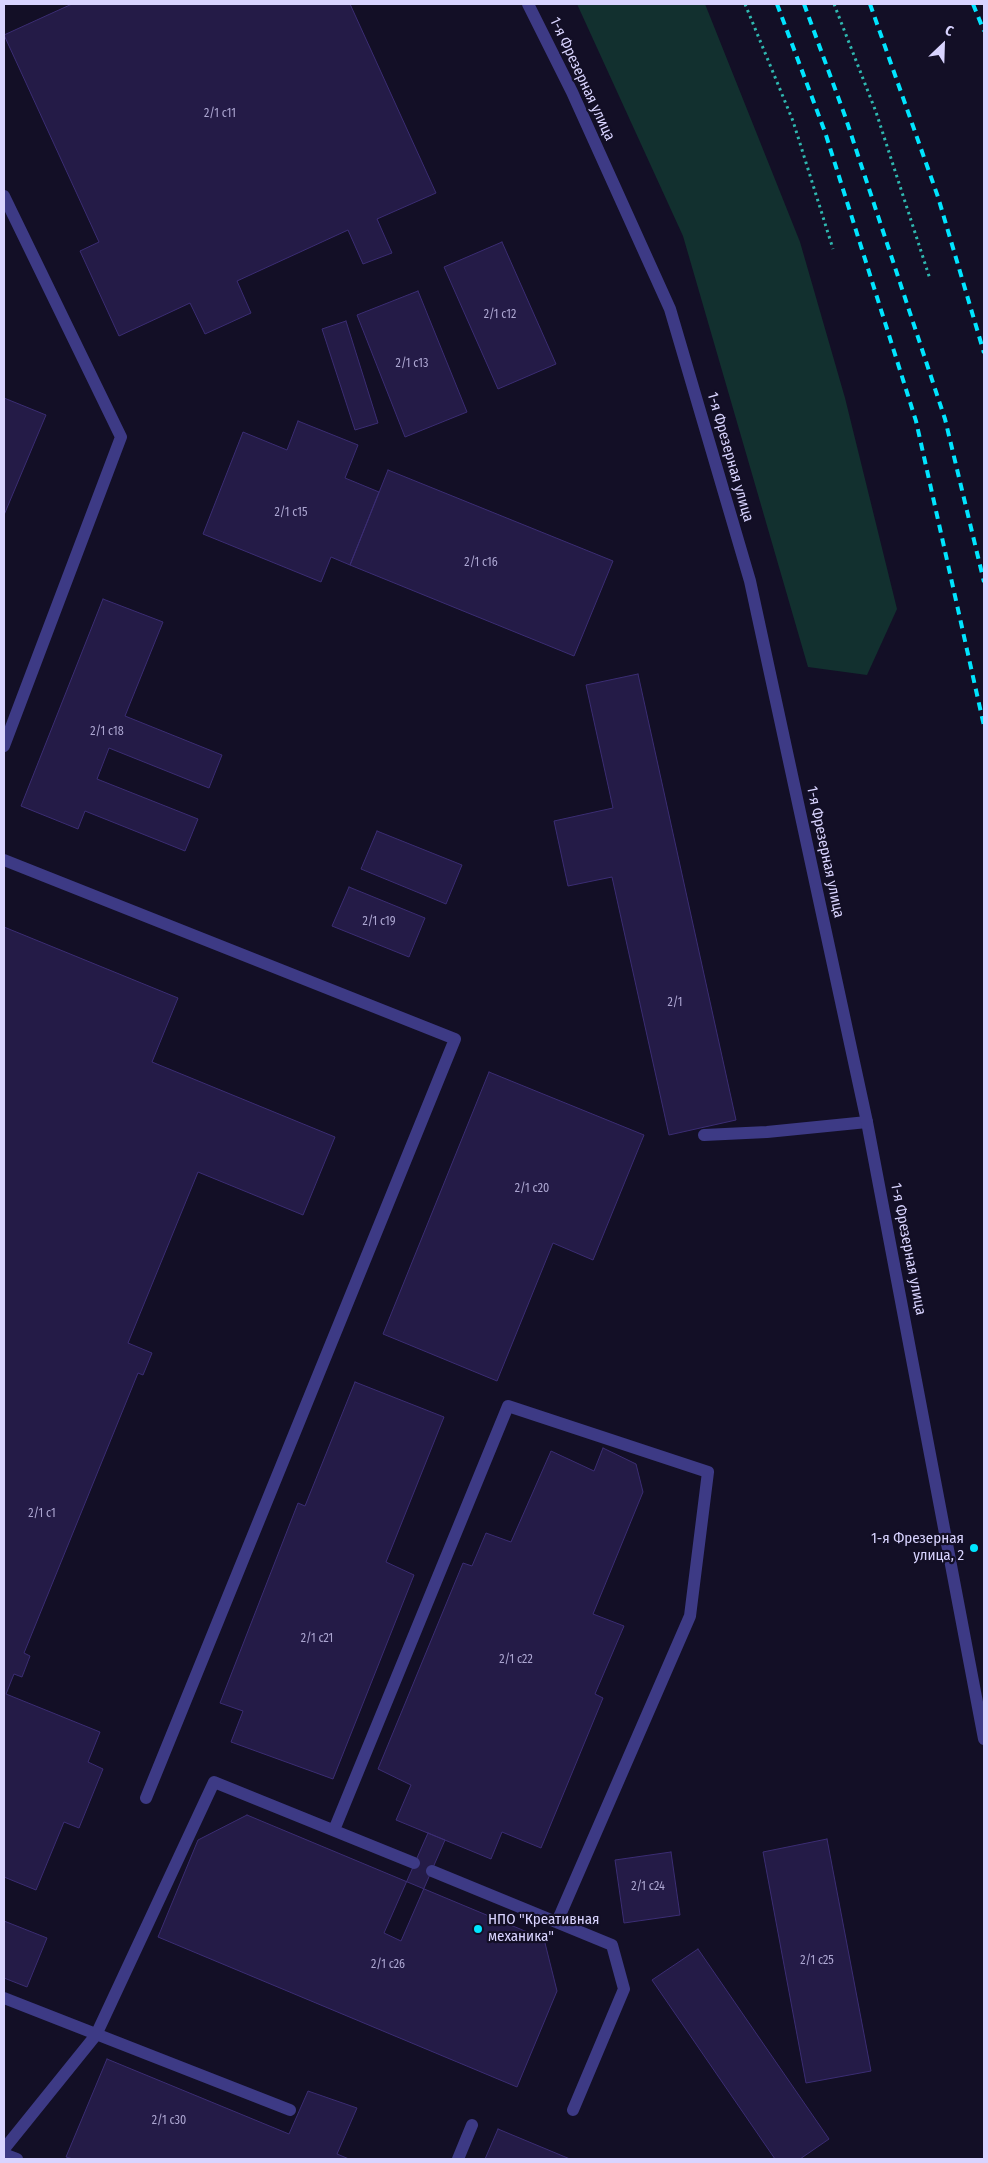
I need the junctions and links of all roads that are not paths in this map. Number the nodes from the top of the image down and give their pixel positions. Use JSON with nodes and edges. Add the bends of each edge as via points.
{"nodes":[{"id":1,"x":528,"y":4,"type":"edge"},
{"id":2,"x":4,"y":196,"type":"edge"},
{"id":3,"x":4,"y":746,"type":"edge"},
{"id":4,"x":4,"y":860,"type":"edge"},
{"id":5,"x":867,"y":1122,"type":"junction"},
{"id":6,"x":704,"y":1135,"type":"dead end"},
{"id":7,"x":983,"y":1723,"type":"edge"},
{"id":8,"x":984,"y":1739,"type":"edge"},
{"id":9,"x":146,"y":1798,"type":"dead end"},
{"id":10,"x":334,"y":1830,"type":"junction"},
{"id":11,"x":414,"y":1863,"type":"dead end"},
{"id":12,"x":432,"y":1871,"type":"dead end"},
{"id":13,"x":557,"y":1922,"type":"junction"},
{"id":14,"x":4,"y":1998,"type":"edge"},
{"id":15,"x":96,"y":2035,"type":"junction"},
{"id":16,"x":290,"y":2110,"type":"dead end"},
{"id":17,"x":573,"y":2110,"type":"dead end"},
{"id":18,"x":472,"y":2125,"type":"dead end"},
{"id":19,"x":4,"y":2149,"type":"edge"},
{"id":20,"x":4,"y":2154,"type":"edge"},
{"id":21,"x":17,"y":2159,"type":"edge"},
{"id":22,"x":458,"y":2159,"type":"edge"}],
"edges":[{"from":1,"to":5,"type":"street","name":"1-я Фрезерная улица","via":[[572,92],[673,318],[750,582]]},
{"from":2,"to":3,"type":"street","via":[[121,437]]},
{"from":4,"to":9,"type":"street","via":[[455,1039]]},
{"from":5,"to":6,"type":"street"},
{"from":5,"to":7,"type":"street","name":"1-я Фрезерная улица"},
{"from":7,"to":8,"type":"street","name":"1-я Фрезерная улица"},
{"from":10,"to":11,"type":"street"},
{"from":10,"to":13,"type":"street","via":[[508,1406],[708,1472],[690,1616]]},
{"from":10,"to":15,"type":"street","via":[[214,1782]]},
{"from":12,"to":13,"type":"street"},
{"from":13,"to":17,"type":"street","via":[[612,1945],[624,1989]]},
{"from":14,"to":15,"type":"street"},
{"from":15,"to":16,"type":"street"},
{"from":15,"to":19,"type":"street"},
{"from":18,"to":22,"type":"street"},
{"from":20,"to":21,"type":"street"}]}
